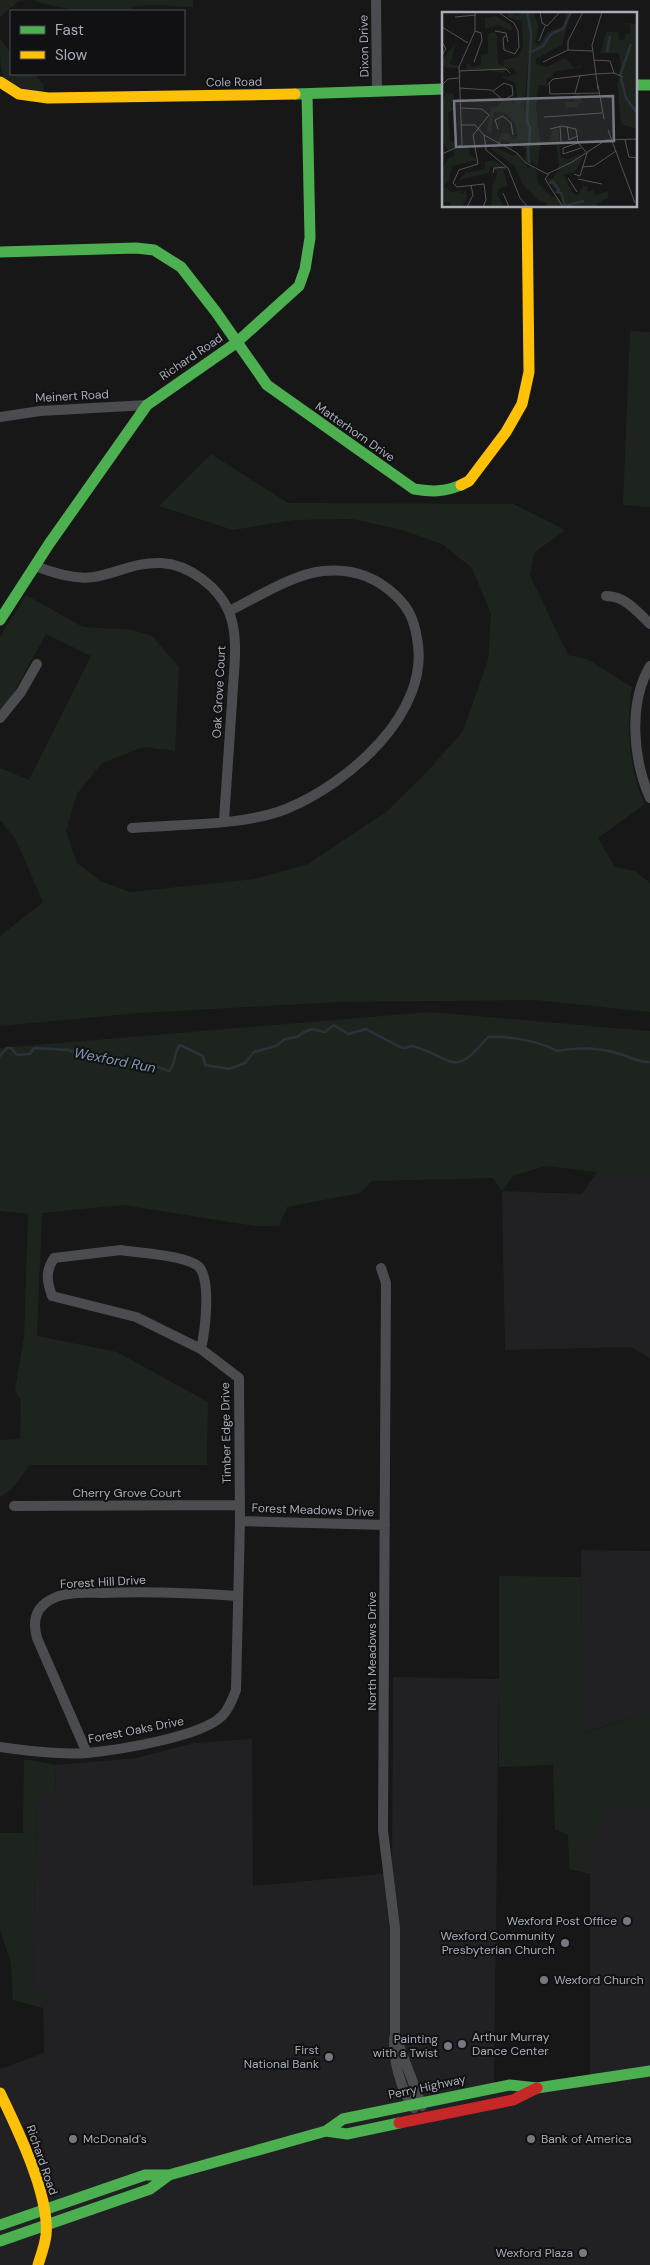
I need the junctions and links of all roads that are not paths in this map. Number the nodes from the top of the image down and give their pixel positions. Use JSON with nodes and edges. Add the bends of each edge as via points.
{"nodes":[{"id":1,"x":376,"y":0,"type":"edge"},
{"id":2,"x":0,"y":82,"type":"edge"},
{"id":3,"x":442,"y":89,"type":"edge"},
{"id":4,"x":377,"y":91,"type":"junction"},
{"id":5,"x":307,"y":94,"type":"junction"},
{"id":6,"x":527,"y":208,"type":"edge"},
{"id":7,"x":0,"y":252,"type":"edge"},
{"id":8,"x":236,"y":343,"type":"junction"},
{"id":9,"x":147,"y":405,"type":"junction"},
{"id":10,"x":0,"y":417,"type":"edge"},
{"id":11,"x":35,"y":566,"type":"junction"},
{"id":12,"x":606,"y":596,"type":"dead end"},
{"id":13,"x":229,"y":611,"type":"junction"},
{"id":14,"x":0,"y":620,"type":"edge"},
{"id":15,"x":650,"y":624,"type":"edge"},
{"id":16,"x":37,"y":664,"type":"dead end"},
{"id":17,"x":650,"y":666,"type":"edge"},
{"id":18,"x":0,"y":718,"type":"edge"},
{"id":19,"x":650,"y":798,"type":"edge"},
{"id":20,"x":224,"y":821,"type":"junction"},
{"id":21,"x":132,"y":828,"type":"dead end"},
{"id":22,"x":381,"y":1268,"type":"dead end"},
{"id":23,"x":201,"y":1349,"type":"junction"},
{"id":24,"x":240,"y":1505,"type":"junction"},
{"id":25,"x":14,"y":1506,"type":"dead end"},
{"id":26,"x":240,"y":1520,"type":"junction"},
{"id":27,"x":385,"y":1525,"type":"junction"},
{"id":28,"x":238,"y":1596,"type":"junction"},
{"id":29,"x":0,"y":1747,"type":"edge"},
{"id":30,"x":87,"y":1753,"type":"junction"},
{"id":31,"x":650,"y":2071,"type":"edge"},
{"id":32,"x":537,"y":2088,"type":"junction"},
{"id":33,"x":0,"y":2093,"type":"edge"},
{"id":34,"x":416,"y":2103,"type":"junction"},
{"id":35,"x":422,"y":2117,"type":"junction"},
{"id":36,"x":326,"y":2131,"type":"junction"},
{"id":37,"x":169,"y":2176,"type":"junction"},
{"id":38,"x":44,"y":2210,"type":"junction"},
{"id":39,"x":0,"y":2225,"type":"edge"},
{"id":40,"x":47,"y":2225,"type":"junction"},
{"id":41,"x":0,"y":2241,"type":"edge"},
{"id":42,"x":38,"y":2265,"type":"edge"}],
"edges":[{"from":1,"to":4,"type":"street","name":"Dixon Drive"},
{"from":2,"to":5,"type":"main road","name":"Cole Road","via":[[19,94],[48,98]]},
{"from":3,"to":4,"type":"main road","name":"Cole Road"},
{"from":4,"to":5,"type":"main road","name":"Cole Road"},
{"from":5,"to":8,"type":"main road","name":"Richard Road","via":[[310,231],[306,269],[293,294]]},
{"from":6,"to":8,"type":"main road","name":"Matterhorn Drive","via":[[528,372],[525,394],[506,432],[464,485],[433,492],[414,489],[404,483],[267,385]]},
{"from":7,"to":8,"type":"main road","name":"Matterhorn Drive","via":[[154,250],[173,260],[190,276]]},
{"from":8,"to":9,"type":"main road","name":"Richard Road"},
{"from":9,"to":10,"type":"street","name":"Meinert Road","via":[[40,411]]},
{"from":9,"to":11,"type":"main road","name":"Richard Road"},
{"from":11,"to":13,"type":"street","via":[[84,578],[141,563],[181,567],[199,577]]},
{"from":11,"to":14,"type":"main road","name":"Richard Road"},
{"from":12,"to":15,"type":"street","via":[[625,600]]},
{"from":13,"to":20,"type":"street","name":"Oak Grove Court","via":[[235,649]]},
{"from":13,"to":20,"type":"street","via":[[304,575],[341,570],[361,573],[379,581],[408,607],[415,626],[420,666],[401,715],[358,764],[306,800],[284,810]]},
{"from":16,"to":18,"type":"street","via":[[21,692]]},
{"from":17,"to":19,"type":"street","via":[[640,685],[636,716],[638,754]]},
{"from":20,"to":21,"type":"street"},
{"from":22,"to":27,"type":"street","name":"North Meadows Drive","via":[[386,1283]]},
{"from":23,"to":23,"type":"street","name":"Timber Edge Drive","via":[[205,1280],[199,1267],[188,1260],[121,1250],[54,1258],[48,1269],[47,1282],[52,1296],[136,1317]]},
{"from":23,"to":24,"type":"street","name":"Timber Edge Drive","via":[[239,1378]]},
{"from":24,"to":25,"type":"street","name":"Cherry Grove Court"},
{"from":24,"to":26,"type":"street","name":"Forest Oaks Drive"},
{"from":26,"to":27,"type":"street","name":"Forest Meadows Drive"},
{"from":26,"to":28,"type":"street","name":"Forest Oaks Drive"},
{"from":27,"to":34,"type":"street","name":"North Meadows Drive","via":[[383,1830],[395,1928],[395,2034]]},
{"from":28,"to":30,"type":"street","name":"Forest Oaks Drive","via":[[236,1690],[222,1717],[198,1731]]},
{"from":28,"to":30,"type":"street","name":"Forest Hill Drive","via":[[161,1592],[71,1594],[55,1597],[36,1612],[37,1638]]},
{"from":29,"to":30,"type":"street","name":"Forest Oaks Drive"},
{"from":31,"to":32,"type":"main road","name":"Perry Highway"},
{"from":32,"to":34,"type":"main road","name":"Perry Highway","via":[[510,2085]]},
{"from":32,"to":35,"type":"main road","name":"Perry Highway","via":[[513,2100]]},
{"from":33,"to":38,"type":"main road","name":"Richard Road","via":[[25,2145]]},
{"from":34,"to":35,"type":"street","name":"North Meadows Drive"},
{"from":34,"to":36,"type":"main road","name":"Perry Highway","via":[[343,2119]]},
{"from":35,"to":36,"type":"main road","name":"Perry Highway","via":[[347,2134]]},
{"from":36,"to":37,"type":"main road","name":"Perry Highway"},
{"from":37,"to":38,"type":"main road","name":"Perry Highway","via":[[145,2175]]},
{"from":37,"to":40,"type":"main road","name":"Perry Highway","via":[[150,2189]]},
{"from":38,"to":39,"type":"main road","name":"Perry Highway"},
{"from":38,"to":40,"type":"main road","name":"Richard Road"},
{"from":40,"to":41,"type":"main road","name":"Perry Highway"},
{"from":40,"to":42,"type":"main road"}]}
